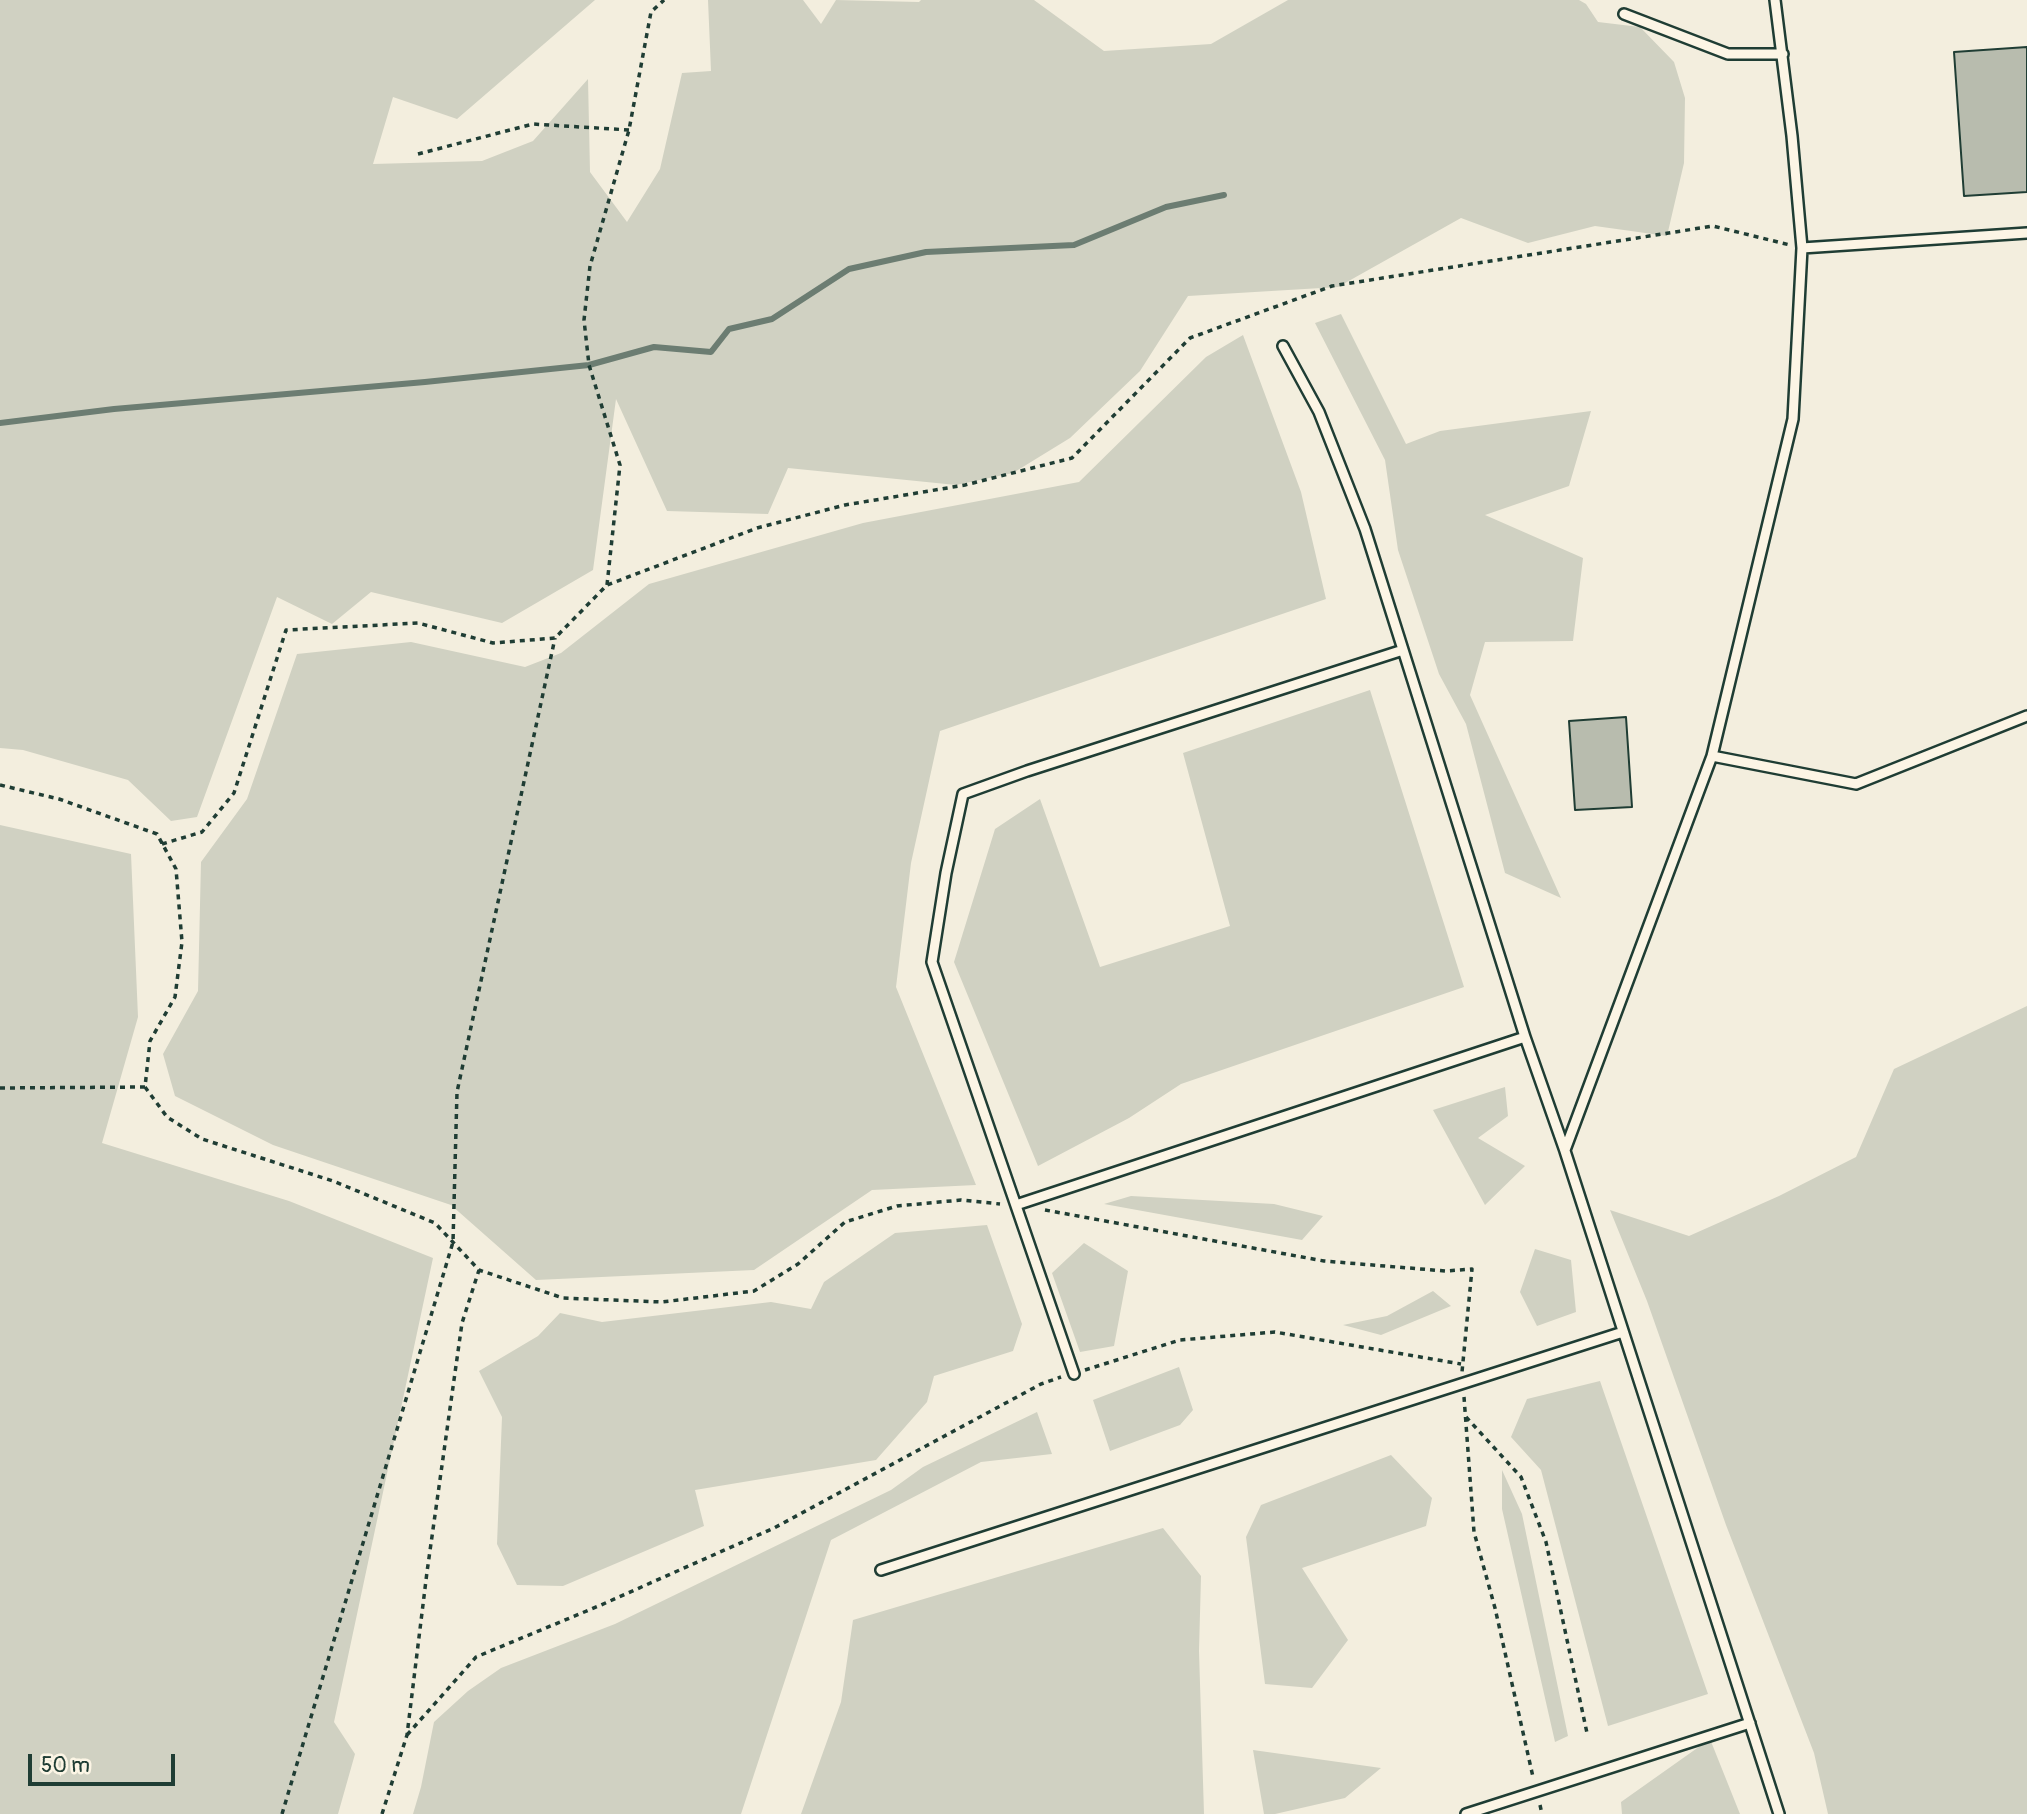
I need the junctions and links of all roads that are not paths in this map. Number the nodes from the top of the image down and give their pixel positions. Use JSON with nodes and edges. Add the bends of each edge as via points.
{"nodes":[{"id":1,"x":1775,"y":0,"type":"edge"},
{"id":2,"x":1624,"y":14,"type":"dead end"},
{"id":3,"x":1783,"y":54,"type":"junction"},
{"id":4,"x":2027,"y":233,"type":"edge"},
{"id":5,"x":1802,"y":248,"type":"junction"},
{"id":6,"x":1283,"y":346,"type":"dead end"},
{"id":7,"x":1403,"y":650,"type":"junction"},
{"id":8,"x":2027,"y":716,"type":"edge"},
{"id":9,"x":1712,"y":756,"type":"junction"},
{"id":10,"x":1525,"y":1037,"type":"junction"},
{"id":11,"x":1565,"y":1151,"type":"junction"},
{"id":12,"x":1016,"y":1205,"type":"junction"},
{"id":13,"x":1623,"y":1332,"type":"junction"},
{"id":14,"x":1074,"y":1374,"type":"road end"},
{"id":15,"x":881,"y":1570,"type":"dead end"},
{"id":16,"x":1750,"y":1723,"type":"junction"},
{"id":17,"x":1466,"y":1814,"type":"edge"},
{"id":18,"x":1779,"y":1814,"type":"edge"}],
"edges":[{"from":1,"to":3,"type":"lane"},
{"from":2,"to":3,"type":"lane","via":[[1728,54]]},
{"from":3,"to":5,"type":"lane"},
{"from":4,"to":5,"type":"lane"},
{"from":5,"to":9,"type":"lane","via":[[1793,419]]},
{"from":6,"to":7,"type":"lane","via":[[1319,412],[1365,530]]},
{"from":7,"to":10,"type":"lane"},
{"from":7,"to":12,"type":"lane","via":[[963,794],[932,962]]},
{"from":8,"to":9,"type":"lane","via":[[1856,783]]},
{"from":9,"to":11,"type":"lane"},
{"from":10,"to":11,"type":"lane"},
{"from":10,"to":12,"type":"lane"},
{"from":11,"to":13,"type":"lane"},
{"from":12,"to":14,"type":"lane"},
{"from":13,"to":15,"type":"lane"},
{"from":13,"to":16,"type":"lane"},
{"from":16,"to":17,"type":"lane"},
{"from":16,"to":18,"type":"lane"}]}
